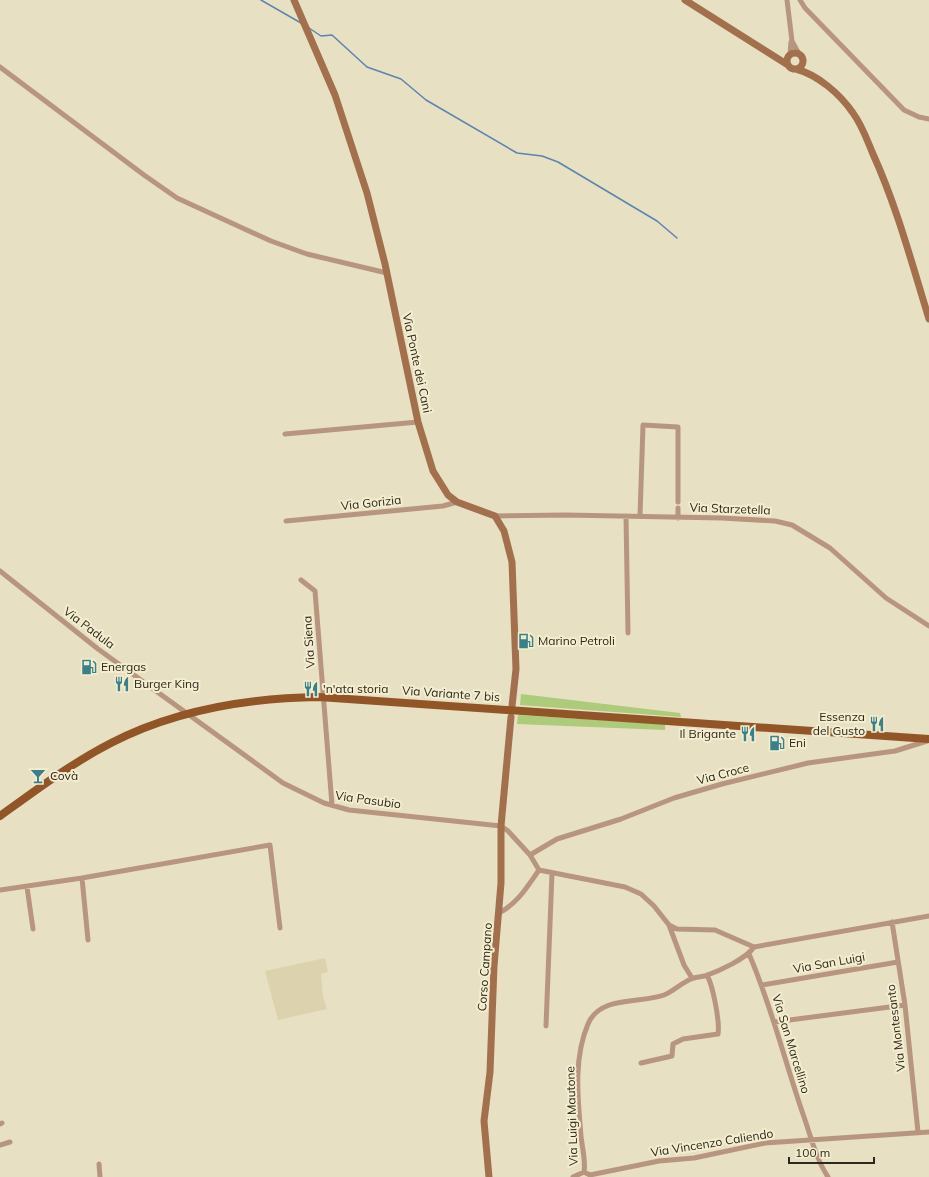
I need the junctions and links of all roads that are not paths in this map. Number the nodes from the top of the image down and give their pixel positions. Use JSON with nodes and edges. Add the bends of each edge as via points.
{"nodes":[{"id":1,"x":294,"y":0,"type":"edge"},
{"id":2,"x":685,"y":0,"type":"edge"},
{"id":3,"x":787,"y":0,"type":"edge"},
{"id":4,"x":800,"y":0,"type":"edge"},
{"id":5,"x":792,"y":41,"type":"junction"},
{"id":6,"x":799,"y":54,"type":"junction"},
{"id":7,"x":789,"y":55,"type":"junction"},
{"id":8,"x":776,"y":56,"type":"junction"},
{"id":9,"x":803,"y":61,"type":"junction"},
{"id":10,"x":788,"y":65,"type":"junction"},
{"id":11,"x":0,"y":67,"type":"edge"},
{"id":12,"x":796,"y":69,"type":"junction"},
{"id":13,"x":809,"y":73,"type":"junction"},
{"id":14,"x":929,"y":119,"type":"edge"},
{"id":15,"x":387,"y":273,"type":"junction"},
{"id":16,"x":929,"y":319,"type":"edge"},
{"id":17,"x":418,"y":422,"type":"junction"},
{"id":18,"x":285,"y":434,"type":"dead end"},
{"id":19,"x":457,"y":502,"type":"junction"},
{"id":20,"x":678,"y":502,"type":"dead end"},
{"id":21,"x":678,"y":508,"type":"dead end"},
{"id":22,"x":495,"y":516,"type":"junction"},
{"id":23,"x":626,"y":516,"type":"junction"},
{"id":24,"x":640,"y":516,"type":"junction"},
{"id":25,"x":678,"y":518,"type":"junction"},
{"id":26,"x":286,"y":521,"type":"dead end"},
{"id":27,"x":0,"y":571,"type":"edge"},
{"id":28,"x":301,"y":580,"type":"dead end"},
{"id":29,"x":929,"y":626,"type":"edge"},
{"id":30,"x":628,"y":633,"type":"dead end"},
{"id":31,"x":322,"y":698,"type":"junction"},
{"id":32,"x":512,"y":706,"type":"dead end"},
{"id":33,"x":187,"y":714,"type":"junction"},
{"id":34,"x":511,"y":717,"type":"dead end"},
{"id":35,"x":929,"y":740,"type":"edge"},
{"id":36,"x":332,"y":805,"type":"junction"},
{"id":37,"x":0,"y":816,"type":"edge"},
{"id":38,"x":501,"y":826,"type":"junction"},
{"id":39,"x":530,"y":855,"type":"junction"},
{"id":40,"x":539,"y":870,"type":"junction"},
{"id":41,"x":552,"y":873,"type":"junction"},
{"id":42,"x":82,"y":878,"type":"junction"},
{"id":43,"x":27,"y":887,"type":"junction"},
{"id":44,"x":0,"y":890,"type":"edge"},
{"id":45,"x":499,"y":914,"type":"junction"},
{"id":46,"x":929,"y":916,"type":"edge"},
{"id":47,"x":892,"y":922,"type":"junction"},
{"id":48,"x":669,"y":925,"type":"junction"},
{"id":49,"x":280,"y":928,"type":"dead end"},
{"id":50,"x":33,"y":929,"type":"dead end"},
{"id":51,"x":88,"y":940,"type":"dead end"},
{"id":52,"x":754,"y":947,"type":"junction"},
{"id":53,"x":749,"y":954,"type":"junction"},
{"id":54,"x":898,"y":962,"type":"junction"},
{"id":55,"x":707,"y":975,"type":"junction"},
{"id":56,"x":692,"y":978,"type":"junction"},
{"id":57,"x":762,"y":985,"type":"junction"},
{"id":58,"x":905,"y":1005,"type":"junction"},
{"id":59,"x":774,"y":1022,"type":"junction"},
{"id":60,"x":546,"y":1026,"type":"dead end"},
{"id":61,"x":641,"y":1063,"type":"dead end"},
{"id":62,"x":918,"y":1132,"type":"junction"},
{"id":63,"x":929,"y":1132,"type":"edge"},
{"id":64,"x":812,"y":1140,"type":"junction"},
{"id":65,"x":10,"y":1142,"type":"dead end"},
{"id":66,"x":0,"y":1145,"type":"edge"},
{"id":67,"x":99,"y":1164,"type":"dead end"},
{"id":68,"x":584,"y":1172,"type":"junction"},
{"id":69,"x":100,"y":1177,"type":"edge"},
{"id":70,"x":490,"y":1177,"type":"edge"},
{"id":71,"x":573,"y":1177,"type":"edge"},
{"id":72,"x":828,"y":1177,"type":"edge"}],
"edges":[{"from":1,"to":15,"type":"street","name":"Via Ponte dei Cani","via":[[335,95],[368,193]]},
{"from":2,"to":8,"type":"street","via":[[760,49]]},
{"from":3,"to":5,"type":"street"},
{"from":4,"to":14,"type":"street","via":[[904,110]]},
{"from":5,"to":6,"type":"street"},
{"from":5,"to":7,"type":"street"},
{"from":6,"to":7,"type":"street"},
{"from":6,"to":9,"type":"street"},
{"from":7,"to":8,"type":"street"},
{"from":7,"to":10,"type":"street"},
{"from":8,"to":10,"type":"street"},
{"from":9,"to":12,"type":"street"},
{"from":9,"to":13,"type":"street"},
{"from":10,"to":12,"type":"street"},
{"from":11,"to":15,"type":"street","via":[[177,198],[271,241],[307,254]]},
{"from":12,"to":13,"type":"street"},
{"from":13,"to":16,"type":"street","via":[[830,89],[853,113],[862,128],[897,217]]},
{"from":15,"to":17,"type":"street","name":"Via Ponte dei Cani"},
{"from":17,"to":18,"type":"street"},
{"from":17,"to":19,"type":"street","name":"Via Ponte dei Cani","via":[[435,476],[448,495]]},
{"from":19,"to":22,"type":"street","name":"Via Ponte dei Cani"},
{"from":19,"to":26,"type":"street","name":"Via Gorizia","via":[[443,506]]},
{"from":20,"to":24,"type":"street","via":[[678,427],[643,425]]},
{"from":21,"to":25,"type":"street"},
{"from":22,"to":23,"type":"street","name":"Via Starzetella"},
{"from":22,"to":32,"type":"street","via":[[504,531],[512,562],[516,669]]},
{"from":23,"to":24,"type":"street","name":"Via Starzetella"},
{"from":23,"to":30,"type":"street"},
{"from":24,"to":25,"type":"street","name":"Via Starzetella"},
{"from":25,"to":29,"type":"street","name":"Via Starzetella","via":[[747,519],[792,525],[830,548],[886,598]]},
{"from":27,"to":33,"type":"street","name":"Via Padula","via":[[69,627]]},
{"from":28,"to":31,"type":"street","name":"Via Siena","via":[[315,590]]},
{"from":31,"to":33,"type":"main road","name":"Via Variante 7 bis","via":[[256,700]]},
{"from":31,"to":35,"type":"main road","name":"Via Variante 7 bis"},
{"from":31,"to":36,"type":"street","name":"Via Siena"},
{"from":33,"to":36,"type":"street","name":"Via Pasubio","via":[[283,783]]},
{"from":33,"to":37,"type":"main road","name":"Via Variante 7 bis","via":[[168,718],[112,742]]},
{"from":34,"to":38,"type":"street","name":"Corso Campano"},
{"from":35,"to":39,"type":"street","name":"Via Croce","via":[[895,751],[808,763],[722,784],[557,839]]},
{"from":36,"to":38,"type":"street","name":"Via Pasubio","via":[[349,810]]},
{"from":38,"to":39,"type":"street"},
{"from":38,"to":45,"type":"street","name":"Corso Campano"},
{"from":39,"to":40,"type":"street"},
{"from":40,"to":41,"type":"street"},
{"from":40,"to":45,"type":"street","via":[[513,904]]},
{"from":41,"to":48,"type":"street","via":[[625,887],[641,894]]},
{"from":41,"to":60,"type":"street"},
{"from":42,"to":43,"type":"street"},
{"from":42,"to":49,"type":"street","via":[[270,845]]},
{"from":42,"to":51,"type":"street"},
{"from":43,"to":44,"type":"street"},
{"from":43,"to":50,"type":"street"},
{"from":45,"to":70,"type":"street","name":"Corso Campano","via":[[494,966],[490,1072],[484,1121]]},
{"from":46,"to":47,"type":"street"},
{"from":47,"to":52,"type":"street"},
{"from":47,"to":54,"type":"street","name":"Via Montesanto"},
{"from":48,"to":52,"type":"street","via":[[683,930],[723,932]]},
{"from":48,"to":56,"type":"street","via":[[684,965]]},
{"from":52,"to":53,"type":"street"},
{"from":53,"to":55,"type":"street","name":"Via Luigi Mautone"},
{"from":53,"to":57,"type":"street","name":"Via San Marcellino"},
{"from":54,"to":57,"type":"street","name":"Via San Luigi"},
{"from":54,"to":58,"type":"street","name":"Via Montesanto"},
{"from":55,"to":56,"type":"street","name":"Via Luigi Mautone"},
{"from":55,"to":61,"type":"street","via":[[714,996],[718,1034],[682,1039],[673,1044],[672,1056]]},
{"from":56,"to":68,"type":"street","name":"Via Luigi Mautone","via":[[664,995],[611,1005],[592,1017],[579,1066],[581,1132],[586,1166]]},
{"from":57,"to":59,"type":"street","name":"Via San Marcellino"},
{"from":58,"to":59,"type":"street"},
{"from":58,"to":62,"type":"street","name":"Via Montesanto"},
{"from":59,"to":64,"type":"street","name":"Via San Marcellino"},
{"from":62,"to":63,"type":"street","name":"Via Vincenzo Caliendo"},
{"from":62,"to":64,"type":"street","name":"Via Vincenzo Caliendo"},
{"from":64,"to":68,"type":"street","name":"Via Vincenzo Caliendo","via":[[765,1143],[590,1175]]},
{"from":64,"to":72,"type":"street","name":"Via San Marcellino"},
{"from":65,"to":66,"type":"street"},
{"from":67,"to":69,"type":"street"},
{"from":68,"to":71,"type":"street","name":"Via Vincenzo Caliendo"}]}
